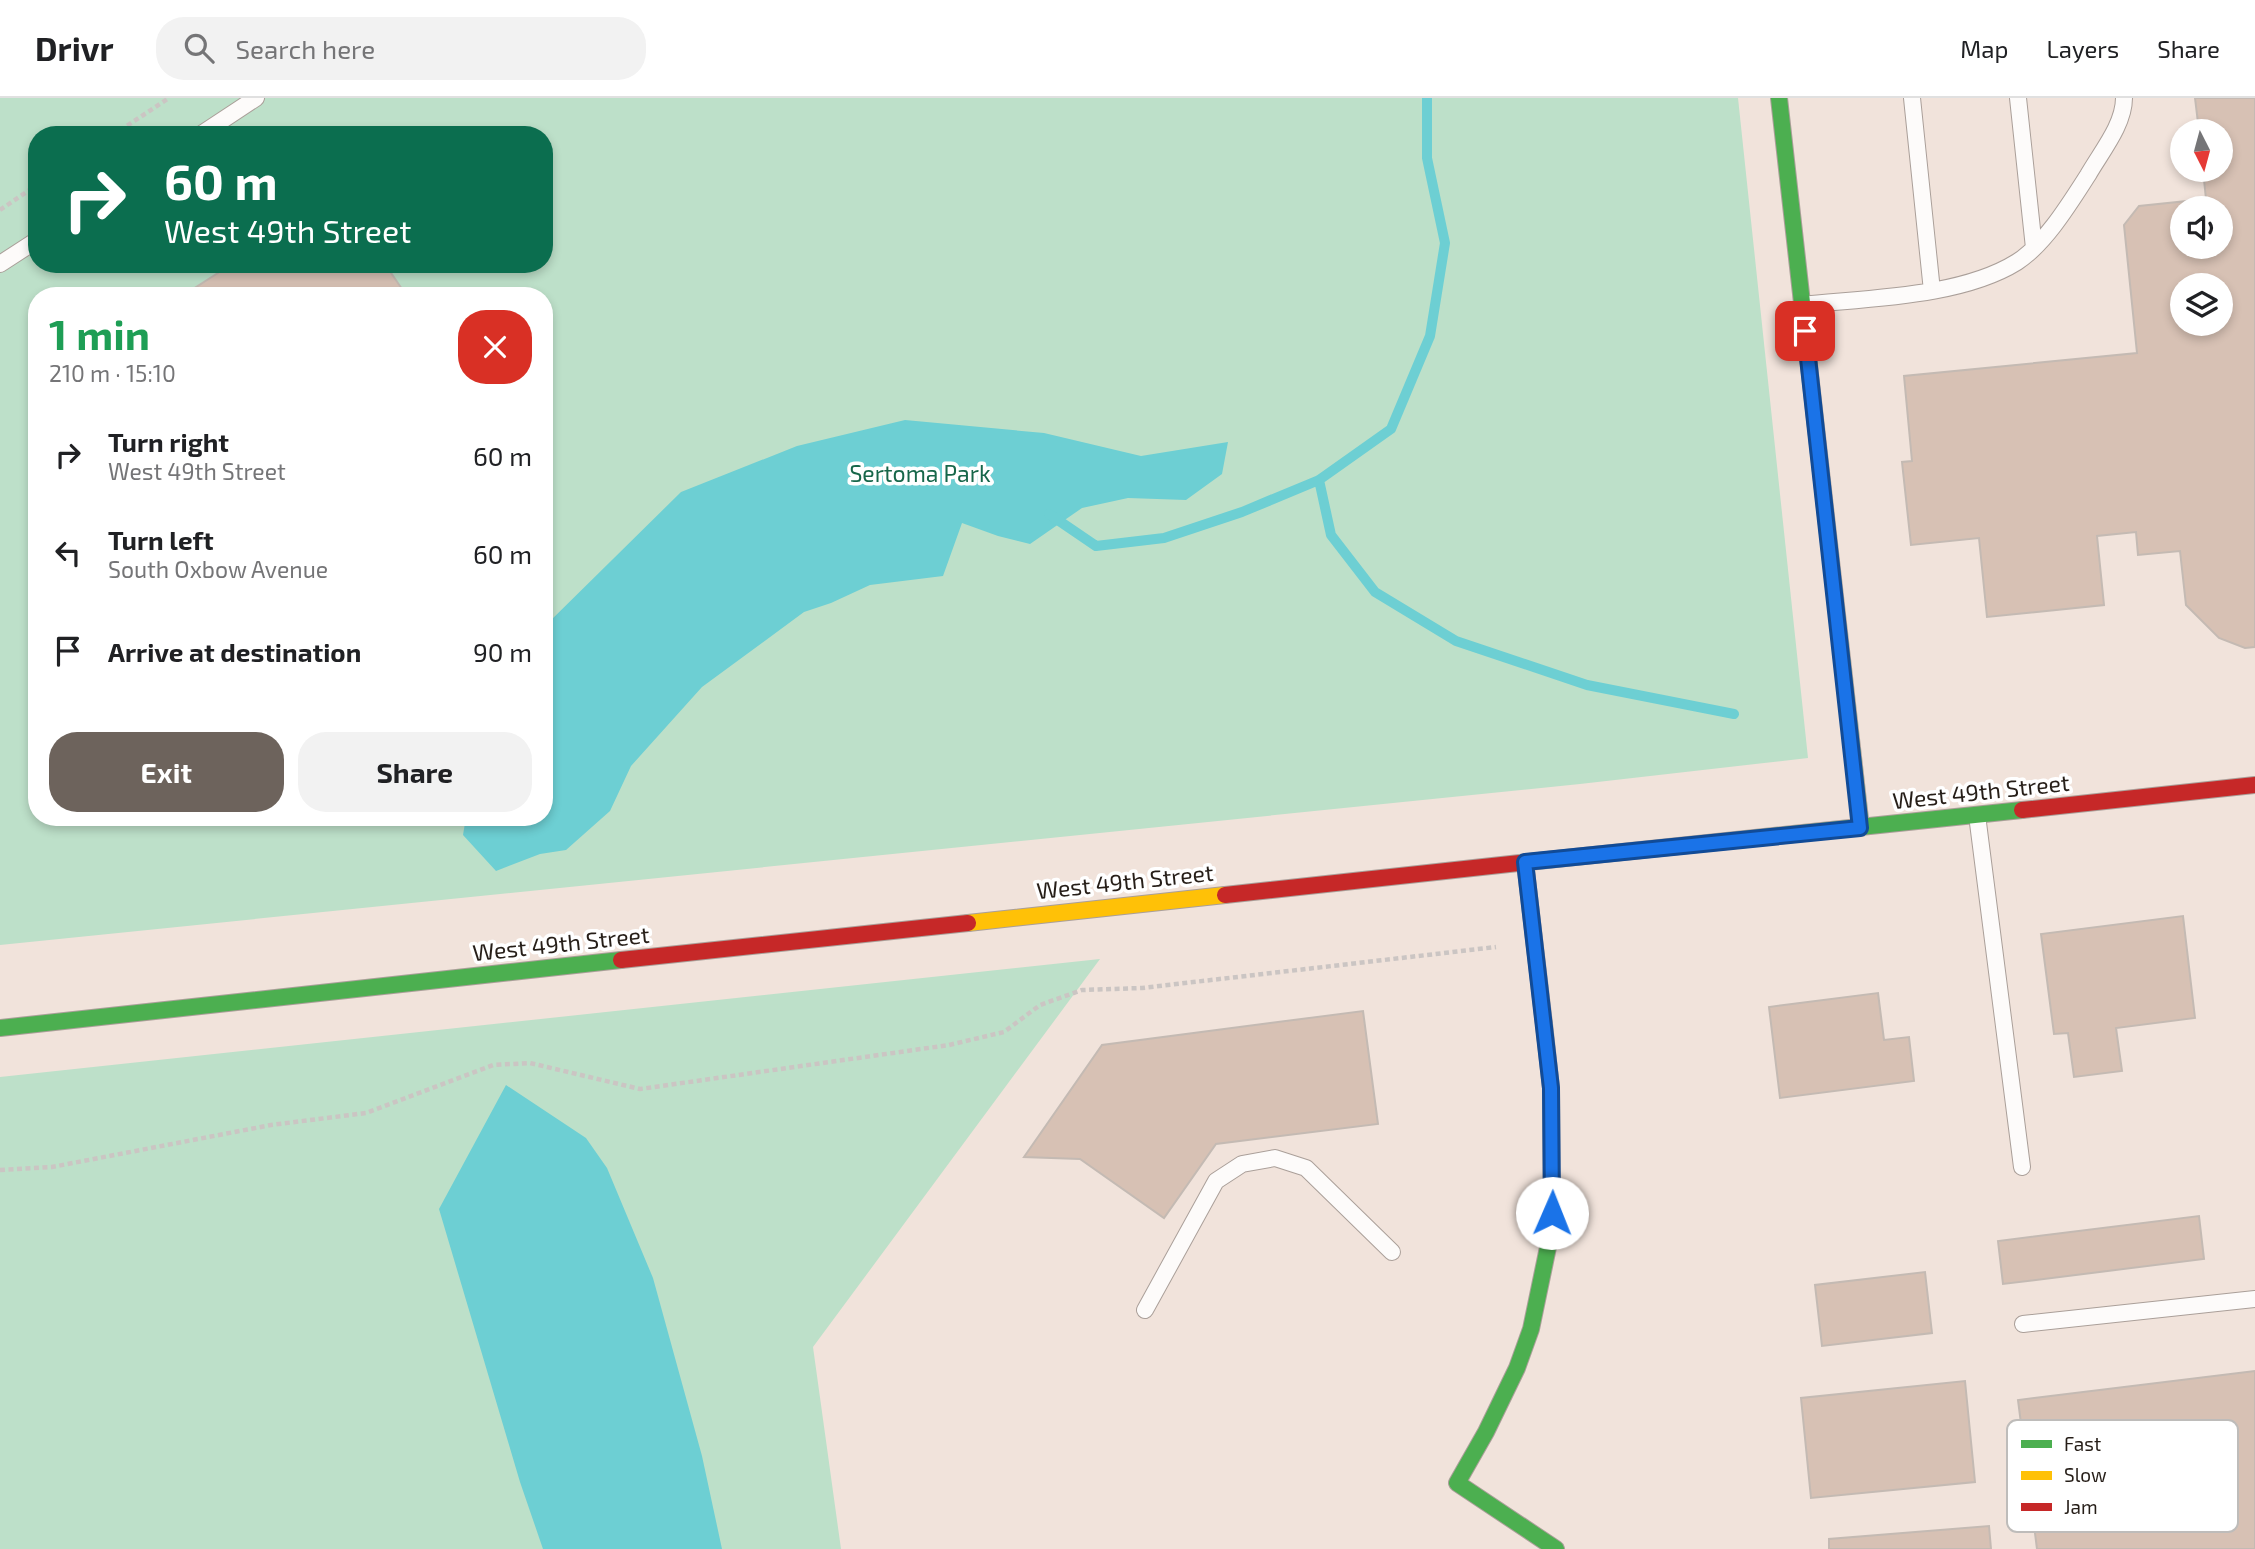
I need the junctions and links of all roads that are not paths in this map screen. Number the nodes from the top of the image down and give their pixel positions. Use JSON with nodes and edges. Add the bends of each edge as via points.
{"nodes":[{"id":1,"x":257,"y":98,"type":"edge"},
{"id":2,"x":1779,"y":98,"type":"edge"},
{"id":3,"x":1912,"y":98,"type":"edge"},
{"id":4,"x":2018,"y":98,"type":"edge"},
{"id":5,"x":2124,"y":98,"type":"edge"},
{"id":6,"x":214,"y":126,"type":"edge"},
{"id":7,"x":28,"y":246,"type":"edge"},
{"id":8,"x":2034,"y":248,"type":"junction"},
{"id":9,"x":0,"y":264,"type":"edge"},
{"id":10,"x":1932,"y":291,"type":"junction"},
{"id":11,"x":1802,"y":305,"type":"junction"},
{"id":12,"x":2255,"y":785,"type":"edge"},
{"id":13,"x":1977,"y":815,"type":"junction"},
{"id":14,"x":1860,"y":828,"type":"junction"},
{"id":15,"x":1525,"y":862,"type":"junction"},
{"id":16,"x":0,"y":1028,"type":"edge"},
{"id":17,"x":2022,"y":1167,"type":"dead end"},
{"id":18,"x":1392,"y":1252,"type":"dead end"},
{"id":19,"x":2255,"y":1299,"type":"edge"},
{"id":20,"x":1145,"y":1310,"type":"dead end"},
{"id":21,"x":2022,"y":1324,"type":"dead end"},
{"id":22,"x":1556,"y":1549,"type":"edge"}],
"edges":[{"from":1,"to":6,"type":"lane"},
{"from":2,"to":11,"type":"main road"},
{"from":3,"to":10,"type":"lane"},
{"from":4,"to":8,"type":"lane"},
{"from":5,"to":8,"type":"lane","via":[[2115,129],[2072,200]]},
{"from":7,"to":9,"type":"lane"},
{"from":8,"to":10,"type":"lane","via":[[1987,278]]},
{"from":10,"to":11,"type":"lane"},
{"from":11,"to":14,"type":"main road"},
{"from":12,"to":13,"type":"main road","name":"West 49th Street"},
{"from":13,"to":14,"type":"main road","name":"West 49th Street"},
{"from":13,"to":17,"type":"lane"},
{"from":14,"to":15,"type":"main road","name":"West 49th Street"},
{"from":15,"to":16,"type":"main road","name":"West 49th Street"},
{"from":15,"to":22,"type":"main road","via":[[1551,1088],[1552,1228],[1531,1329],[1517,1368],[1457,1483]]},
{"from":18,"to":20,"type":"lane","via":[[1306,1168],[1275,1158],[1242,1164],[1216,1181]]},
{"from":19,"to":21,"type":"lane"}]}
